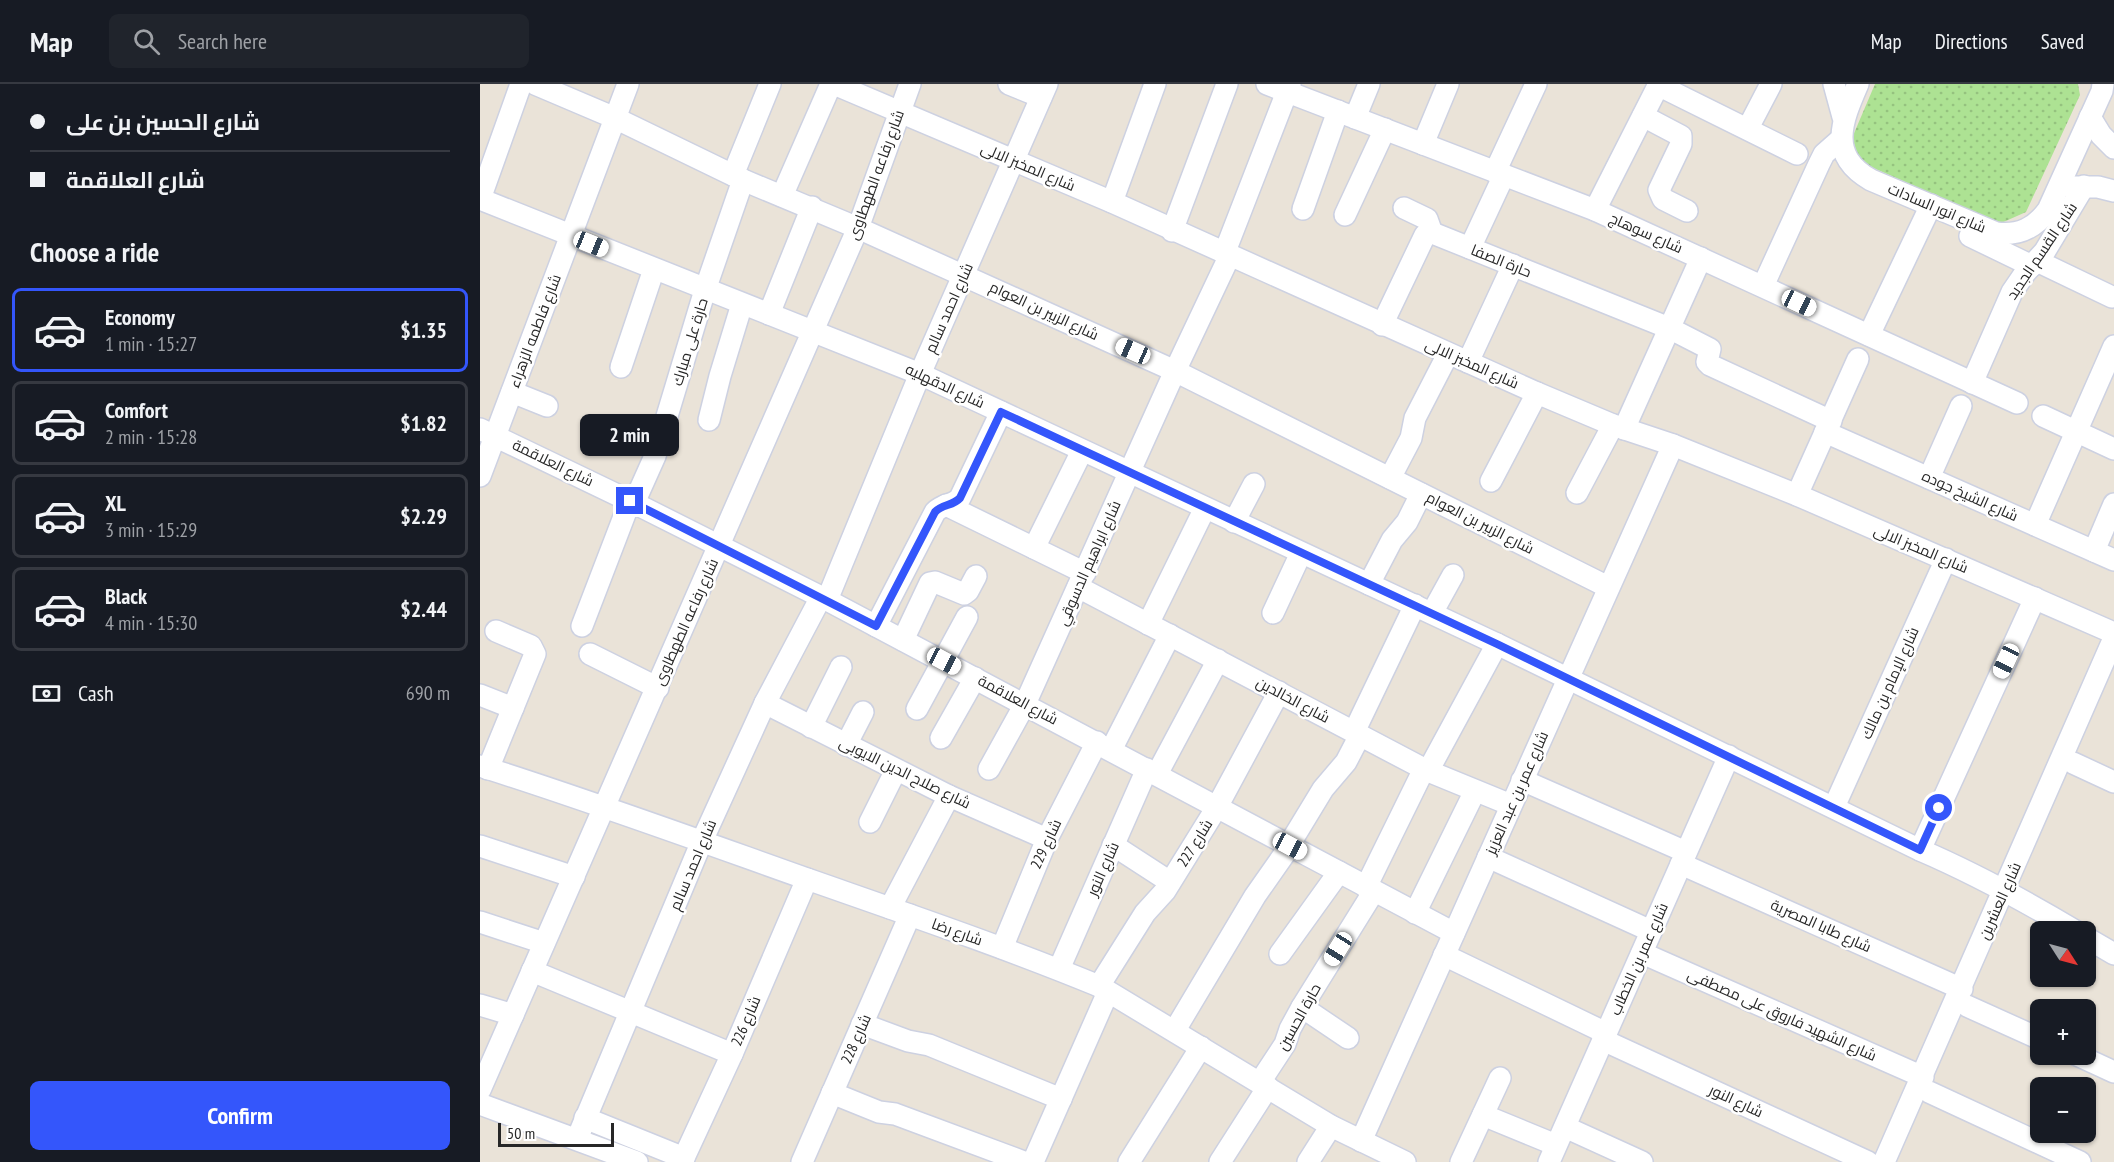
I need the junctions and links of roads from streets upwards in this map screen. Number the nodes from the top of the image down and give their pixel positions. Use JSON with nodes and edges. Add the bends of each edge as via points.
{"nodes":[{"id":1,"x":521,"y":84,"type":"edge"},
{"id":2,"x":535,"y":84,"type":"edge"},
{"id":3,"x":628,"y":84,"type":"edge"},
{"id":4,"x":770,"y":84,"type":"edge"},
{"id":5,"x":832,"y":84,"type":"edge"},
{"id":6,"x":910,"y":84,"type":"edge"},
{"id":7,"x":1009,"y":84,"type":"edge"},
{"id":8,"x":1155,"y":84,"type":"edge"},
{"id":9,"x":1227,"y":84,"type":"edge"},
{"id":10,"x":1267,"y":84,"type":"edge"},
{"id":11,"x":1369,"y":84,"type":"edge"},
{"id":12,"x":1448,"y":84,"type":"edge"},
{"id":13,"x":1536,"y":84,"type":"edge"},
{"id":14,"x":1659,"y":84,"type":"edge"},
{"id":15,"x":1771,"y":84,"type":"edge"},
{"id":16,"x":1834,"y":84,"type":"edge"},
{"id":17,"x":1858,"y":84,"type":"edge"},
{"id":18,"x":2103,"y":84,"type":"edge"},
{"id":19,"x":1289,"y":88,"type":"edge"},
{"id":20,"x":1044,"y":91,"type":"edge"},
{"id":21,"x":899,"y":112,"type":"junction"},
{"id":22,"x":1347,"y":115,"type":"junction"},
{"id":23,"x":1642,"y":116,"type":"junction"},
{"id":24,"x":1843,"y":117,"type":"junction"},
{"id":25,"x":2090,"y":117,"type":"junction"},
{"id":26,"x":615,"y":118,"type":"junction"},
{"id":27,"x":1385,"y":129,"type":"junction"},
{"id":28,"x":1748,"y":129,"type":"junction"},
{"id":29,"x":1841,"y":139,"type":"junction"},
{"id":30,"x":1423,"y":144,"type":"junction"},
{"id":31,"x":2114,"y":148,"type":"edge"},
{"id":32,"x":1797,"y":154,"type":"dead end"},
{"id":33,"x":1013,"y":161,"type":"junction"},
{"id":34,"x":1499,"y":174,"type":"junction"},
{"id":35,"x":738,"y":178,"type":"junction"},
{"id":36,"x":2084,"y":186,"type":"junction"},
{"id":37,"x":2057,"y":191,"type":"junction"},
{"id":38,"x":2114,"y":191,"type":"edge"},
{"id":39,"x":782,"y":196,"type":"junction"},
{"id":40,"x":480,"y":199,"type":"edge"},
{"id":41,"x":1112,"y":202,"type":"junction"},
{"id":42,"x":1931,"y":205,"type":"junction"},
{"id":43,"x":812,"y":207,"type":"junction"},
{"id":44,"x":1404,"y":208,"type":"dead end"},
{"id":45,"x":1304,"y":209,"type":"dead end"},
{"id":46,"x":1595,"y":210,"type":"junction"},
{"id":47,"x":1688,"y":211,"type":"dead end"},
{"id":48,"x":1345,"y":215,"type":"dead end"},
{"id":49,"x":1921,"y":226,"type":"junction"},
{"id":50,"x":858,"y":228,"type":"junction"},
{"id":51,"x":1172,"y":231,"type":"junction"},
{"id":52,"x":1432,"y":233,"type":"junction"},
{"id":53,"x":570,"y":236,"type":"junction"},
{"id":54,"x":1470,"y":248,"type":"junction"},
{"id":55,"x":1226,"y":255,"type":"junction"},
{"id":56,"x":1701,"y":258,"type":"junction"},
{"id":57,"x":2034,"y":263,"type":"junction"},
{"id":58,"x":1513,"y":266,"type":"junction"},
{"id":59,"x":654,"y":269,"type":"junction"},
{"id":60,"x":964,"y":274,"type":"junction"},
{"id":61,"x":1763,"y":286,"type":"junction"},
{"id":62,"x":705,"y":290,"type":"junction"},
{"id":63,"x":2112,"y":297,"type":"dead end"},
{"id":64,"x":742,"y":304,"type":"junction"},
{"id":65,"x":769,"y":314,"type":"junction"},
{"id":66,"x":1382,"y":324,"type":"junction"},
{"id":67,"x":1670,"y":328,"type":"junction"},
{"id":68,"x":813,"y":332,"type":"junction"},
{"id":69,"x":1869,"y":335,"type":"junction"},
{"id":70,"x":2114,"y":346,"type":"edge"},
{"id":71,"x":1448,"y":354,"type":"junction"},
{"id":72,"x":1858,"y":359,"type":"dead end"},
{"id":73,"x":1468,"y":363,"type":"junction"},
{"id":74,"x":621,"y":367,"type":"dead end"},
{"id":75,"x":1175,"y":370,"type":"junction"},
{"id":76,"x":920,"y":374,"type":"junction"},
{"id":77,"x":1972,"y":383,"type":"junction"},
{"id":78,"x":512,"y":392,"type":"junction"},
{"id":79,"x":1537,"y":393,"type":"junction"},
{"id":80,"x":2017,"y":403,"type":"dead end"},
{"id":81,"x":547,"y":406,"type":"dead end"},
{"id":82,"x":1961,"y":406,"type":"dead end"},
{"id":83,"x":1001,"y":412,"type":"junction"},
{"id":84,"x":2043,"y":416,"type":"dead end"},
{"id":85,"x":709,"y":420,"type":"dead end"},
{"id":86,"x":1828,"y":426,"type":"junction"},
{"id":87,"x":1619,"y":427,"type":"junction"},
{"id":88,"x":2076,"y":431,"type":"junction"},
{"id":89,"x":488,"y":432,"type":"edge"},
{"id":90,"x":1672,"y":445,"type":"junction"},
{"id":91,"x":2114,"y":449,"type":"edge"},
{"id":92,"x":1082,"y":451,"type":"junction"},
{"id":93,"x":1129,"y":473,"type":"junction"},
{"id":94,"x":480,"y":476,"type":"edge"},
{"id":95,"x":1390,"y":478,"type":"junction"},
{"id":96,"x":1929,"y":478,"type":"junction"},
{"id":97,"x":1491,"y":481,"type":"dead end"},
{"id":98,"x":1254,"y":484,"type":"dead end"},
{"id":99,"x":1577,"y":493,"type":"dead end"},
{"id":100,"x":1421,"y":494,"type":"junction"},
{"id":101,"x":1797,"y":495,"type":"junction"},
{"id":102,"x":632,"y":502,"type":"junction"},
{"id":103,"x":2114,"y":504,"type":"edge"},
{"id":104,"x":946,"y":505,"type":"junction"},
{"id":105,"x":1204,"y":508,"type":"junction"},
{"id":106,"x":1234,"y":522,"type":"junction"},
{"id":107,"x":2035,"y":525,"type":"junction"},
{"id":108,"x":720,"y":546,"type":"junction"},
{"id":109,"x":1034,"y":548,"type":"junction"},
{"id":110,"x":2094,"y":551,"type":"junction"},
{"id":111,"x":1301,"y":553,"type":"junction"},
{"id":112,"x":1946,"y":559,"type":"junction"},
{"id":113,"x":2114,"y":560,"type":"edge"},
{"id":114,"x":1453,"y":574,"type":"dead end"},
{"id":115,"x":976,"y":576,"type":"dead end"},
{"id":116,"x":1082,"y":580,"type":"junction"},
{"id":117,"x":1370,"y":584,"type":"junction"},
{"id":118,"x":1608,"y":587,"type":"junction"},
{"id":119,"x":824,"y":598,"type":"junction"},
{"id":120,"x":2035,"y":598,"type":"junction"},
{"id":121,"x":1423,"y":609,"type":"junction"},
{"id":122,"x":1273,"y":613,"type":"dead end"},
{"id":123,"x":967,"y":617,"type":"dead end"},
{"id":124,"x":1148,"y":624,"type":"junction"},
{"id":125,"x":582,"y":626,"type":"dead end"},
{"id":126,"x":876,"y":626,"type":"junction"},
{"id":127,"x":496,"y":631,"type":"dead end"},
{"id":128,"x":2114,"y":633,"type":"edge"},
{"id":129,"x":1170,"y":635,"type":"junction"},
{"id":130,"x":2114,"y":638,"type":"edge"},
{"id":131,"x":903,"y":640,"type":"junction"},
{"id":132,"x":1497,"y":644,"type":"junction"},
{"id":133,"x":590,"y":654,"type":"dead end"},
{"id":134,"x":1218,"y":660,"type":"junction"},
{"id":135,"x":944,"y":661,"type":"junction"},
{"id":136,"x":841,"y":667,"type":"dead end"},
{"id":137,"x":2112,"y":677,"type":"edge"},
{"id":138,"x":975,"y":678,"type":"junction"},
{"id":139,"x":1568,"y":678,"type":"junction"},
{"id":140,"x":658,"y":688,"type":"junction"},
{"id":141,"x":1279,"y":692,"type":"junction"},
{"id":142,"x":480,"y":695,"type":"edge"},
{"id":143,"x":765,"y":703,"type":"junction"},
{"id":144,"x":1025,"y":704,"type":"junction"},
{"id":145,"x":513,"y":708,"type":"junction"},
{"id":146,"x":917,"y":709,"type":"dead end"},
{"id":147,"x":863,"y":712,"type":"dead end"},
{"id":148,"x":811,"y":727,"type":"junction"},
{"id":149,"x":1357,"y":734,"type":"junction"},
{"id":150,"x":941,"y":738,"type":"dead end"},
{"id":151,"x":846,"y":745,"type":"junction"},
{"id":152,"x":1104,"y":746,"type":"junction"},
{"id":153,"x":1729,"y":756,"type":"junction"},
{"id":154,"x":2073,"y":763,"type":"junction"},
{"id":155,"x":484,"y":767,"type":"edge"},
{"id":156,"x":896,"y":770,"type":"junction"},
{"id":157,"x":989,"y":770,"type":"dead end"},
{"id":158,"x":1426,"y":770,"type":"junction"},
{"id":159,"x":1152,"y":772,"type":"junction"},
{"id":160,"x":1522,"y":780,"type":"junction"},
{"id":161,"x":2114,"y":782,"type":"edge"},
{"id":162,"x":1475,"y":791,"type":"junction"},
{"id":163,"x":949,"y":795,"type":"junction"},
{"id":164,"x":1511,"y":806,"type":"junction"},
{"id":165,"x":1217,"y":807,"type":"junction"},
{"id":166,"x":1834,"y":807,"type":"junction"},
{"id":167,"x":605,"y":808,"type":"junction"},
{"id":168,"x":870,"y":822,"type":"dead end"},
{"id":169,"x":1047,"y":839,"type":"junction"},
{"id":170,"x":702,"y":842,"type":"junction"},
{"id":171,"x":1113,"y":845,"type":"junction"},
{"id":172,"x":480,"y":846,"type":"edge"},
{"id":173,"x":1289,"y":846,"type":"junction"},
{"id":174,"x":1920,"y":850,"type":"junction"},
{"id":175,"x":1488,"y":857,"type":"junction"},
{"id":176,"x":1684,"y":858,"type":"junction"},
{"id":177,"x":1339,"y":872,"type":"junction"},
{"id":178,"x":574,"y":877,"type":"junction"},
{"id":179,"x":807,"y":879,"type":"junction"},
{"id":180,"x":1170,"y":882,"type":"junction"},
{"id":181,"x":1370,"y":889,"type":"junction"},
{"id":182,"x":2010,"y":892,"type":"junction"},
{"id":183,"x":900,"y":912,"type":"junction"},
{"id":184,"x":1415,"y":913,"type":"junction"},
{"id":185,"x":2059,"y":921,"type":"edge"},
{"id":186,"x":480,"y":922,"type":"edge"},
{"id":187,"x":1651,"y":931,"type":"junction"},
{"id":188,"x":1454,"y":933,"type":"junction"},
{"id":189,"x":2096,"y":940,"type":"edge"},
{"id":190,"x":544,"y":943,"type":"junction"},
{"id":191,"x":2111,"y":945,"type":"edge"},
{"id":192,"x":1002,"y":948,"type":"junction"},
{"id":193,"x":1642,"y":953,"type":"junction"},
{"id":194,"x":1280,"y":954,"type":"dead end"},
{"id":195,"x":1444,"y":955,"type":"junction"},
{"id":196,"x":1059,"y":969,"type":"junction"},
{"id":197,"x":532,"y":971,"type":"junction"},
{"id":198,"x":1104,"y":989,"type":"junction"},
{"id":199,"x":1964,"y":998,"type":"junction"},
{"id":200,"x":480,"y":1005,"type":"edge"},
{"id":201,"x":1302,"y":1008,"type":"junction"},
{"id":202,"x":630,"y":1012,"type":"junction"},
{"id":203,"x":513,"y":1015,"type":"junction"},
{"id":204,"x":862,"y":1024,"type":"junction"},
{"id":205,"x":1175,"y":1030,"type":"junction"},
{"id":206,"x":2030,"y":1034,"type":"edge"},
{"id":207,"x":1605,"y":1037,"type":"junction"},
{"id":208,"x":1348,"y":1038,"type":"dead end"},
{"id":209,"x":1202,"y":1047,"type":"junction"},
{"id":210,"x":732,"y":1054,"type":"junction"},
{"id":211,"x":2096,"y":1064,"type":"edge"},
{"id":212,"x":2114,"y":1072,"type":"edge"},
{"id":213,"x":1500,"y":1078,"type":"dead end"},
{"id":214,"x":1926,"y":1084,"type":"junction"},
{"id":215,"x":1264,"y":1085,"type":"junction"},
{"id":216,"x":480,"y":1090,"type":"edge"},
{"id":217,"x":832,"y":1093,"type":"junction"},
{"id":218,"x":1061,"y":1099,"type":"junction"},
{"id":219,"x":480,"y":1104,"type":"edge"},
{"id":220,"x":1483,"y":1115,"type":"junction"},
{"id":221,"x":585,"y":1118,"type":"junction"},
{"id":222,"x":1331,"y":1126,"type":"junction"},
{"id":223,"x":577,"y":1138,"type":"junction"},
{"id":224,"x":1556,"y":1145,"type":"edge"},
{"id":225,"x":1367,"y":1150,"type":"edge"},
{"id":226,"x":608,"y":1156,"type":"edge"},
{"id":227,"x":683,"y":1160,"type":"edge"},
{"id":228,"x":804,"y":1161,"type":"edge"},
{"id":229,"x":637,"y":1162,"type":"edge"},
{"id":230,"x":1024,"y":1162,"type":"edge"},
{"id":231,"x":1033,"y":1162,"type":"edge"},
{"id":232,"x":1129,"y":1162,"type":"edge"},
{"id":233,"x":1220,"y":1162,"type":"edge"},
{"id":234,"x":1308,"y":1162,"type":"edge"},
{"id":235,"x":1405,"y":1162,"type":"edge"},
{"id":236,"x":1461,"y":1162,"type":"edge"},
{"id":237,"x":1641,"y":1162,"type":"edge"},
{"id":238,"x":1868,"y":1162,"type":"edge"},
{"id":239,"x":1884,"y":1162,"type":"edge"},
{"id":240,"x":1898,"y":1162,"type":"edge"},
{"id":241,"x":2080,"y":1162,"type":"edge"}],
"edges":[{"from":1,"to":40,"type":"street"},
{"from":2,"to":26,"type":"street","name":"شارع الزبير بن العوام"},
{"from":3,"to":26,"type":"street","name":"شارع فاطمه الزهراء"},
{"from":4,"to":35,"type":"street","name":"حارة على مبارك"},
{"from":5,"to":21,"type":"street","name":"شارع المخبز الالى"},
{"from":5,"to":39,"type":"street"},
{"from":6,"to":21,"type":"street","name":"شارع رفاعه الطهطاوى"},
{"from":7,"to":20,"type":"street"},
{"from":8,"to":41,"type":"street"},
{"from":9,"to":51,"type":"street"},
{"from":10,"to":19,"type":"street","name":"شارع سوهاج"},
{"from":11,"to":22,"type":"street"},
{"from":12,"to":30,"type":"street"},
{"from":13,"to":34,"type":"street"},
{"from":14,"to":23,"type":"street"},
{"from":14,"to":28,"type":"street"},
{"from":15,"to":28,"type":"street"},
{"from":16,"to":24,"type":"street"},
{"from":17,"to":24,"type":"street"},
{"from":18,"to":25,"type":"street","name":"شارع انور السادات"},
{"from":19,"to":22,"type":"street","name":"شارع سوهاج"},
{"from":19,"to":55,"type":"street","name":"شارع ابراهيم الدسوقي"},
{"from":20,"to":33,"type":"street","name":"شارع احمد سالم"},
{"from":21,"to":33,"type":"street","name":"شارع المخبز الالى"},
{"from":21,"to":50,"type":"street","name":"شارع رفاعه الطهطاوى"},
{"from":22,"to":27,"type":"street","name":"شارع سوهاج"},
{"from":22,"to":45,"type":"street"},
{"from":23,"to":46,"type":"street"},
{"from":23,"to":47,"type":"street","via":[[1681,136],[1681,144],[1659,190],[1664,199]]},
{"from":24,"to":29,"type":"street"},
{"from":25,"to":31,"type":"street"},
{"from":25,"to":37,"type":"street","name":"شارع انور السادات"},
{"from":26,"to":35,"type":"street","name":"شارع الزبير بن العوام"},
{"from":26,"to":53,"type":"street","name":"شارع فاطمه الزهراء"},
{"from":27,"to":30,"type":"street","name":"شارع سوهاج"},
{"from":27,"to":48,"type":"street"},
{"from":28,"to":32,"type":"street"},
{"from":29,"to":42,"type":"street","name":"شارع انور السادات","via":[[1848,159],[1862,174]]},
{"from":29,"to":61,"type":"street","via":[[1824,154]]},
{"from":30,"to":34,"type":"street","name":"شارع سوهاج"},
{"from":33,"to":41,"type":"street","name":"شارع المخبز الالى"},
{"from":33,"to":60,"type":"street","name":"شارع احمد سالم"},
{"from":34,"to":46,"type":"street","name":"شارع سوهاج"},
{"from":34,"to":54,"type":"street"},
{"from":35,"to":39,"type":"street","name":"شارع الزبير بن العوام"},
{"from":35,"to":62,"type":"street","name":"حارة على مبارك"},
{"from":36,"to":37,"type":"street"},
{"from":36,"to":38,"type":"street"},
{"from":36,"to":57,"type":"street","name":"شارع القسم الجديد"},
{"from":37,"to":42,"type":"street","name":"شارع انور السادات","via":[[2042,218],[2016,234],[1996,233]]},
{"from":39,"to":43,"type":"street","name":"شارع الزبير بن العوام"},
{"from":40,"to":53,"type":"street","name":"شارع الدقهليه"},
{"from":41,"to":51,"type":"street","name":"شارع المخبز الالى"},
{"from":42,"to":49,"type":"street"},
{"from":43,"to":50,"type":"street","name":"شارع الزبير بن العوام"},
{"from":43,"to":65,"type":"street"},
{"from":44,"to":52,"type":"street","via":[[1427,219]]},
{"from":46,"to":56,"type":"street","name":"شارع سوهاج"},
{"from":49,"to":57,"type":"street","via":[[1930,220],[1939,221]]},
{"from":49,"to":69,"type":"street"},
{"from":50,"to":60,"type":"street","name":"شارع الزبير بن العوام"},
{"from":50,"to":68,"type":"street","name":"شارع رفاعه الطهطاوى"},
{"from":51,"to":55,"type":"street","name":"شارع المخبز الالى"},
{"from":52,"to":54,"type":"street","name":"حارة الصفا"},
{"from":52,"to":66,"type":"street","via":[[1425,236]]},
{"from":53,"to":59,"type":"street","name":"شارع الدقهليه"},
{"from":53,"to":78,"type":"street","name":"شارع فاطمه الزهراء"},
{"from":54,"to":58,"type":"street","name":"حارة الصفا"},
{"from":55,"to":66,"type":"street","name":"شارع المخبز الالى"},
{"from":55,"to":75,"type":"street","name":"شارع ابراهيم الدسوقي"},
{"from":56,"to":61,"type":"street","name":"شارع سوهاج"},
{"from":56,"to":67,"type":"street"},
{"from":57,"to":63,"type":"street"},
{"from":57,"to":77,"type":"street","name":"شارع القسم الجديد","via":[[2012,292]]},
{"from":58,"to":67,"type":"street","name":"حارة الصفا"},
{"from":58,"to":73,"type":"street"},
{"from":59,"to":62,"type":"street","name":"شارع الدقهليه"},
{"from":59,"to":74,"type":"street"},
{"from":60,"to":75,"type":"street","name":"شارع الزبير بن العوام"},
{"from":60,"to":76,"type":"street","name":"شارع احمد سالم"},
{"from":61,"to":69,"type":"street","name":"شارع سوهاج"},
{"from":62,"to":64,"type":"street","name":"شارع الدقهليه"},
{"from":62,"to":102,"type":"street","name":"حارة على مبارك","via":[[655,456]]},
{"from":64,"to":65,"type":"street","name":"شارع الدقهليه"},
{"from":64,"to":85,"type":"street"},
{"from":65,"to":68,"type":"street","name":"شارع الدقهليه"},
{"from":66,"to":71,"type":"street","name":"شارع المخبز الالى"},
{"from":67,"to":86,"type":"street","name":"شارع الشيخ جوده","via":[[1710,349],[1710,365]]},
{"from":67,"to":87,"type":"street"},
{"from":68,"to":76,"type":"street","name":"شارع الدقهليه"},
{"from":68,"to":108,"type":"street","name":"شارع رفاعه الطهطاوى"},
{"from":69,"to":77,"type":"street","name":"شارع سوهاج"},
{"from":70,"to":88,"type":"street"},
{"from":71,"to":73,"type":"street","name":"شارع المخبز الالى"},
{"from":71,"to":95,"type":"street"},
{"from":72,"to":86,"type":"street"},
{"from":73,"to":79,"type":"street","name":"شارع المخبز الالى"},
{"from":75,"to":93,"type":"street","name":"شارع ابراهيم الدسوقي"},
{"from":75,"to":95,"type":"street","name":"شارع الزبير بن العوام"},
{"from":76,"to":83,"type":"street","name":"شارع الدقهليه"},
{"from":76,"to":119,"type":"street","name":"شارع احمد سالم"},
{"from":77,"to":80,"type":"street","name":"شارع سوهاج"},
{"from":78,"to":81,"type":"street"},
{"from":78,"to":89,"type":"street","name":"شارع فاطمه الزهراء"},
{"from":79,"to":87,"type":"street","name":"شارع المخبز الالى"},
{"from":79,"to":97,"type":"street"},
{"from":82,"to":96,"type":"street"},
{"from":83,"to":92,"type":"street","name":"شارع الدقهليه"},
{"from":83,"to":104,"type":"street","via":[[960,498]]},
{"from":84,"to":88,"type":"street"},
{"from":86,"to":96,"type":"street","name":"شارع الشيخ جوده"},
{"from":86,"to":101,"type":"street"},
{"from":87,"to":90,"type":"street","name":"شارع المخبز الالى"},
{"from":87,"to":99,"type":"street"},
{"from":88,"to":91,"type":"street"},
{"from":88,"to":107,"type":"street"},
{"from":89,"to":94,"type":"street","name":"شارع فاطمه الزهراء"},
{"from":89,"to":102,"type":"street","name":"شارع العلاقمة"},
{"from":90,"to":101,"type":"street","name":"شارع المخبز الالى"},
{"from":90,"to":118,"type":"street","name":"شارع عمر بن عبد العزيز"},
{"from":92,"to":93,"type":"street","name":"شارع الدقهليه"},
{"from":92,"to":109,"type":"street"},
{"from":93,"to":105,"type":"street","name":"شارع الدقهليه"},
{"from":93,"to":116,"type":"street","name":"شارع ابراهيم الدسوقي"},
{"from":95,"to":100,"type":"street","name":"شارع الزبير بن العوام"},
{"from":96,"to":107,"type":"street","name":"شارع الشيخ جوده"},
{"from":98,"to":106,"type":"street"},
{"from":100,"to":117,"type":"street"},
{"from":100,"to":118,"type":"street","name":"شارع الزبير بن العوام"},
{"from":101,"to":112,"type":"street","name":"شارع المخبز الالى"},
{"from":102,"to":108,"type":"street","name":"شارع العلاقمة"},
{"from":102,"to":125,"type":"street","name":"حارة على مبارك"},
{"from":103,"to":110,"type":"street"},
{"from":104,"to":109,"type":"street","name":"شارع الخالدين"},
{"from":104,"to":126,"type":"street","via":[[935,512]]},
{"from":105,"to":106,"type":"street","name":"شارع الدقهليه"},
{"from":105,"to":124,"type":"street"},
{"from":106,"to":111,"type":"street","name":"شارع الدقهليه"},
{"from":107,"to":110,"type":"street","name":"شارع الشيخ جوده"},
{"from":108,"to":119,"type":"street","name":"شارع العلاقمة"},
{"from":108,"to":140,"type":"street","name":"شارع رفاعه الطهطاوى"},
{"from":109,"to":116,"type":"street","name":"شارع الخالدين"},
{"from":110,"to":113,"type":"street","name":"شارع الشيخ جوده"},
{"from":111,"to":117,"type":"street","name":"شارع الدقهليه"},
{"from":111,"to":122,"type":"street"},
{"from":112,"to":120,"type":"street","name":"شارع المخبز الالى"},
{"from":112,"to":166,"type":"street","name":"شارع الإمام بن مالك"},
{"from":114,"to":121,"type":"street"},
{"from":115,"to":131,"type":"street","via":[[964,594],[930,583]]},
{"from":116,"to":124,"type":"street","name":"شارع الخالدين"},
{"from":116,"to":144,"type":"street","name":"شارع ابراهيم الدسوقي"},
{"from":117,"to":121,"type":"street","name":"شارع الدقهليه"},
{"from":118,"to":139,"type":"street","name":"شارع عمر بن عبد العزيز"},
{"from":119,"to":126,"type":"street","name":"شارع العلاقمة"},
{"from":119,"to":143,"type":"street","name":"شارع احمد سالم"},
{"from":120,"to":128,"type":"street","name":"شارع المخبز الالى"},
{"from":120,"to":174,"type":"street"},
{"from":121,"to":132,"type":"street","name":"شارع الدقهليه"},
{"from":121,"to":149,"type":"street"},
{"from":123,"to":135,"type":"street"},
{"from":124,"to":129,"type":"street","name":"شارع الخالدين"},
{"from":126,"to":131,"type":"street","name":"شارع العلاقمة"},
{"from":127,"to":145,"type":"street","via":[[535,651]]},
{"from":129,"to":134,"type":"street","name":"شارع الخالدين"},
{"from":129,"to":152,"type":"street","name":"شارع 229"},
{"from":130,"to":182,"type":"street","name":"شارع العشرين"},
{"from":131,"to":135,"type":"street","name":"شارع العلاقمة"},
{"from":132,"to":139,"type":"street","name":"شارع الدقهليه"},
{"from":132,"to":158,"type":"street","name":"حارة الحسين"},
{"from":133,"to":140,"type":"street"},
{"from":134,"to":141,"type":"street","name":"شارع الخالدين"},
{"from":134,"to":159,"type":"street","name":"شارع النور"},
{"from":135,"to":138,"type":"street","name":"شارع العلاقمة"},
{"from":135,"to":146,"type":"street"},
{"from":136,"to":148,"type":"street"},
{"from":137,"to":154,"type":"street","name":"شارع العشرين"},
{"from":138,"to":144,"type":"street","name":"شارع العلاقمة"},
{"from":138,"to":150,"type":"street"},
{"from":139,"to":153,"type":"street","name":"شارع الدقهليه"},
{"from":139,"to":160,"type":"street","name":"شارع عمر بن عبد العزيز"},
{"from":140,"to":167,"type":"street","name":"شارع رفاعه الطهطاوى"},
{"from":141,"to":149,"type":"street","name":"شارع الخالدين"},
{"from":141,"to":165,"type":"street","name":"شارع 227"},
{"from":142,"to":145,"type":"street"},
{"from":143,"to":148,"type":"street","name":"شارع صلاح الدين الايوبى"},
{"from":143,"to":170,"type":"street","name":"شارع احمد سالم"},
{"from":144,"to":152,"type":"street","name":"شارع العلاقمة"},
{"from":144,"to":157,"type":"street","name":"شارع ابراهيم الدسوقي"},
{"from":145,"to":155,"type":"street"},
{"from":147,"to":151,"type":"street"},
{"from":148,"to":151,"type":"street","name":"شارع صلاح الدين الايوبى"},
{"from":149,"to":158,"type":"street","name":"شارع الخالدين"},
{"from":149,"to":173,"type":"street","via":[[1346,762],[1323,789]]},
{"from":151,"to":156,"type":"street","name":"شارع صلاح الدين الايوبى"},
{"from":152,"to":159,"type":"street","name":"شارع العلاقمة"},
{"from":152,"to":169,"type":"street","name":"شارع 229"},
{"from":153,"to":166,"type":"street","name":"شارع الدقهليه"},
{"from":153,"to":176,"type":"street","name":"شارع عمر بن الخطاب"},
{"from":154,"to":161,"type":"street"},
{"from":154,"to":182,"type":"street","name":"شارع العشرين"},
{"from":155,"to":167,"type":"street","name":"شارع رضا"},
{"from":156,"to":163,"type":"street","name":"شارع صلاح الدين الايوبى"},
{"from":156,"to":168,"type":"street"},
{"from":158,"to":162,"type":"street","name":"شارع الخالدين"},
{"from":158,"to":181,"type":"street","name":"حارة الحسين"},
{"from":159,"to":165,"type":"street","name":"شارع العلاقمة"},
{"from":159,"to":171,"type":"street","name":"شارع النور"},
{"from":160,"to":164,"type":"street","name":"شارع عمر بن عبد العزيز"},
{"from":160,"to":176,"type":"street","name":"شارع طابا المصرية"},
{"from":162,"to":164,"type":"street","name":"شارع الخالدين"},
{"from":162,"to":184,"type":"street"},
{"from":163,"to":169,"type":"street","name":"شارع صلاح الدين الايوبى"},
{"from":163,"to":183,"type":"street","name":"شارع 228"},
{"from":164,"to":175,"type":"street","name":"شارع عمر بن عبد العزيز"},
{"from":165,"to":173,"type":"street","name":"شارع العلاقمة"},
{"from":165,"to":180,"type":"street","name":"شارع 227"},
{"from":166,"to":174,"type":"street","name":"شارع الدقهليه"},
{"from":167,"to":170,"type":"street","name":"شارع رضا"},
{"from":167,"to":178,"type":"street","name":"شارع رفاعه الطهطاوى"},
{"from":169,"to":192,"type":"street","name":"شارع 229"},
{"from":170,"to":179,"type":"street","name":"شارع رضا"},
{"from":170,"to":202,"type":"street","name":"شارع احمد سالم"},
{"from":171,"to":180,"type":"street"},
{"from":171,"to":196,"type":"street","name":"شارع النور"},
{"from":172,"to":178,"type":"street"},
{"from":173,"to":177,"type":"street","name":"شارع العلاقمة"},
{"from":173,"to":205,"type":"street"},
{"from":174,"to":182,"type":"street","name":"شارع الدقهليه"},
{"from":175,"to":187,"type":"street"},
{"from":175,"to":188,"type":"street","name":"شارع عمر بن عبد العزيز"},
{"from":176,"to":187,"type":"street","name":"شارع عمر بن الخطاب"},
{"from":176,"to":199,"type":"street","name":"شارع طابا المصرية"},
{"from":177,"to":181,"type":"street","name":"شارع العلاقمة"},
{"from":177,"to":194,"type":"street"},
{"from":178,"to":190,"type":"street","name":"شارع رفاعه الطهطاوى"},
{"from":179,"to":183,"type":"street","name":"شارع رضا"},
{"from":179,"to":210,"type":"street","name":"شارع 226"},
{"from":180,"to":198,"type":"street","name":"شارع 227","via":[[1145,913]]},
{"from":181,"to":184,"type":"street","name":"شارع العلاقمة"},
{"from":181,"to":201,"type":"street","name":"حارة الحسين"},
{"from":182,"to":185,"type":"street","name":"شارع الدقهليه"},
{"from":182,"to":199,"type":"street","name":"شارع العشرين"},
{"from":183,"to":192,"type":"street","name":"شارع رضا"},
{"from":183,"to":204,"type":"street","name":"شارع 228"},
{"from":184,"to":188,"type":"street","name":"شارع العلاقمة"},
{"from":186,"to":190,"type":"street"},
{"from":187,"to":193,"type":"street","name":"شارع عمر بن الخطاب"},
{"from":188,"to":195,"type":"street","name":"شارع عمر بن عبد العزيز"},
{"from":189,"to":191,"type":"street"},
{"from":190,"to":197,"type":"street","name":"شارع رفاعه الطهطاوى"},
{"from":192,"to":196,"type":"street","name":"شارع رضا"},
{"from":193,"to":207,"type":"street","name":"شارع عمر بن الخطاب"},
{"from":193,"to":214,"type":"street","name":"شارع الشهيد فاروق على مصطفى"},
{"from":195,"to":207,"type":"street","name":"شارع النور"},
{"from":195,"to":225,"type":"street","name":"شارع عمر بن عبد العزيز"},
{"from":196,"to":198,"type":"street","name":"شارع رضا"},
{"from":197,"to":202,"type":"street"},
{"from":197,"to":203,"type":"street","name":"شارع رفاعه الطهطاوى"},
{"from":198,"to":205,"type":"street","name":"شارع رضا"},
{"from":198,"to":218,"type":"street","name":"شارع 227"},
{"from":199,"to":206,"type":"street","name":"شارع طابا المصرية"},
{"from":199,"to":214,"type":"street","name":"شارع العشرين"},
{"from":200,"to":203,"type":"street"},
{"from":201,"to":208,"type":"street"},
{"from":201,"to":215,"type":"street","name":"حارة الحسين"},
{"from":202,"to":210,"type":"street"},
{"from":202,"to":221,"type":"street","name":"شارع احمد سالم"},
{"from":203,"to":216,"type":"street","name":"شارع رفاعه الطهطاوى"},
{"from":204,"to":217,"type":"street","name":"شارع 228"},
{"from":204,"to":218,"type":"street","via":[[929,1045]]},
{"from":205,"to":209,"type":"street","name":"شارع رضا"},
{"from":207,"to":224,"type":"street","name":"شارع عمر بن الخطاب"},
{"from":207,"to":238,"type":"street","name":"شارع النور"},
{"from":209,"to":215,"type":"street","name":"شارع رضا"},
{"from":209,"to":232,"type":"street"},
{"from":210,"to":227,"type":"street","name":"شارع 226"},
{"from":211,"to":212,"type":"street"},
{"from":213,"to":220,"type":"street"},
{"from":214,"to":239,"type":"street","name":"شارع العشرين"},
{"from":214,"to":240,"type":"street","name":"شارع العشرين"},
{"from":214,"to":241,"type":"street","name":"شارع الشهيد فاروق على مصطفى"},
{"from":215,"to":222,"type":"street","name":"شارع رضا"},
{"from":215,"to":233,"type":"street","name":"حارة الحسين"},
{"from":217,"to":228,"type":"street","name":"شارع 228"},
{"from":217,"to":230,"type":"street"},
{"from":218,"to":231,"type":"street","name":"شارع 227"},
{"from":219,"to":223,"type":"street"},
{"from":220,"to":224,"type":"street"},
{"from":220,"to":236,"type":"street"},
{"from":221,"to":223,"type":"street","name":"شارع احمد سالم"},
{"from":221,"to":227,"type":"street"},
{"from":222,"to":225,"type":"street","name":"شارع رضا"},
{"from":222,"to":234,"type":"street"},
{"from":223,"to":226,"type":"street"},
{"from":224,"to":237,"type":"street"},
{"from":225,"to":235,"type":"street","name":"شارع رضا"},
{"from":226,"to":229,"type":"street"}]}
